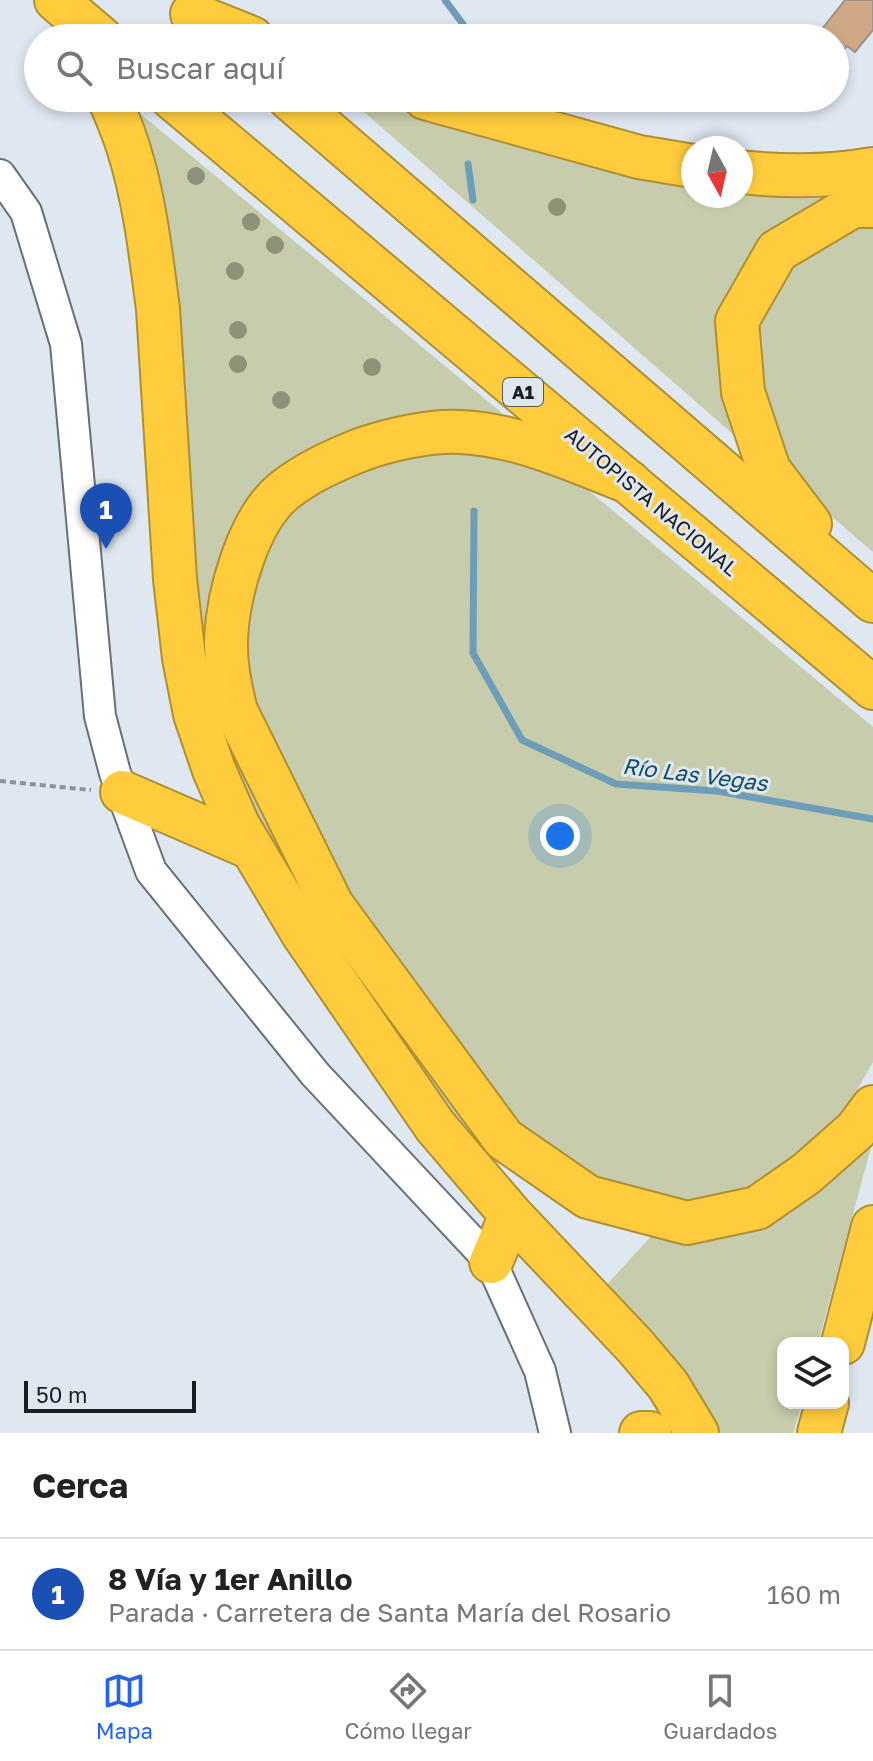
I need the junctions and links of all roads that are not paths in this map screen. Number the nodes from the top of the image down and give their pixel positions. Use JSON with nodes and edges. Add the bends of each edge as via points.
{"nodes":[{"id":1,"x":195,"y":17,"type":"edge"},
{"id":2,"x":214,"y":24,"type":"edge"},
{"id":3,"x":115,"y":112,"type":"edge"},
{"id":4,"x":189,"y":112,"type":"edge"},
{"id":5,"x":305,"y":112,"type":"edge"},
{"id":6,"x":476,"y":112,"type":"edge"},
{"id":7,"x":681,"y":164,"type":"edge"},
{"id":8,"x":873,"y":169,"type":"edge"},
{"id":9,"x":753,"y":173,"type":"edge"},
{"id":10,"x":0,"y":175,"type":"edge"},
{"id":11,"x":873,"y":206,"type":"edge"},
{"id":12,"x":629,"y":482,"type":"junction"},
{"id":13,"x":866,"y":595,"type":"edge"},
{"id":14,"x":873,"y":688,"type":"edge"},
{"id":15,"x":122,"y":792,"type":"junction"},
{"id":16,"x":251,"y":848,"type":"junction"},
{"id":17,"x":873,"y":1107,"type":"edge"},
{"id":18,"x":511,"y":1215,"type":"junction"},
{"id":19,"x":873,"y":1227,"type":"edge"},
{"id":20,"x":491,"y":1262,"type":"junction"},
{"id":21,"x":845,"y":1337,"type":"edge"},
{"id":22,"x":825,"y":1409,"type":"edge"},
{"id":23,"x":555,"y":1433,"type":"edge"},
{"id":24,"x":641,"y":1433,"type":"edge"},
{"id":25,"x":650,"y":1433,"type":"edge"},
{"id":26,"x":697,"y":1433,"type":"edge"},
{"id":27,"x":819,"y":1433,"type":"edge"}],
"edges":[{"from":1,"to":2,"type":"highway"},
{"from":3,"to":16,"type":"highway","via":[[130,151],[158,309],[184,658],[214,770]]},
{"from":4,"to":12,"type":"highway","name":"AUTOPISTA NACIONAL","number":"A1"},
{"from":5,"to":13,"type":"highway"},
{"from":6,"to":7,"type":"highway"},
{"from":8,"to":9,"type":"highway","via":[[800,177]]},
{"from":10,"to":15,"type":"street","via":[[26,212],[66,344],[100,716]]},
{"from":11,"to":13,"type":"highway","via":[[853,206],[777,251],[737,321],[743,392],[769,470]]},
{"from":12,"to":14,"type":"highway","name":"AUTOPISTA NACIONAL","number":"A1"},
{"from":12,"to":17,"type":"highway","via":[[531,444],[457,432],[384,441],[325,464],[283,492],[256,528],[237,570],[226,638],[227,676],[236,711],[332,905],[504,1139],[588,1197],[687,1223],[757,1208],[806,1174],[856,1130]]},
{"from":15,"to":16,"type":"highway"},
{"from":15,"to":20,"type":"street","via":[[151,871],[315,1074]]},
{"from":16,"to":18,"type":"highway","via":[[382,1053],[435,1126]]},
{"from":18,"to":20,"type":"highway"},
{"from":18,"to":26,"type":"highway","via":[[635,1346],[668,1385]]},
{"from":19,"to":21,"type":"highway"},
{"from":20,"to":23,"type":"street","via":[[540,1371]]},
{"from":22,"to":27,"type":"highway"},
{"from":24,"to":25,"type":"highway"}]}
